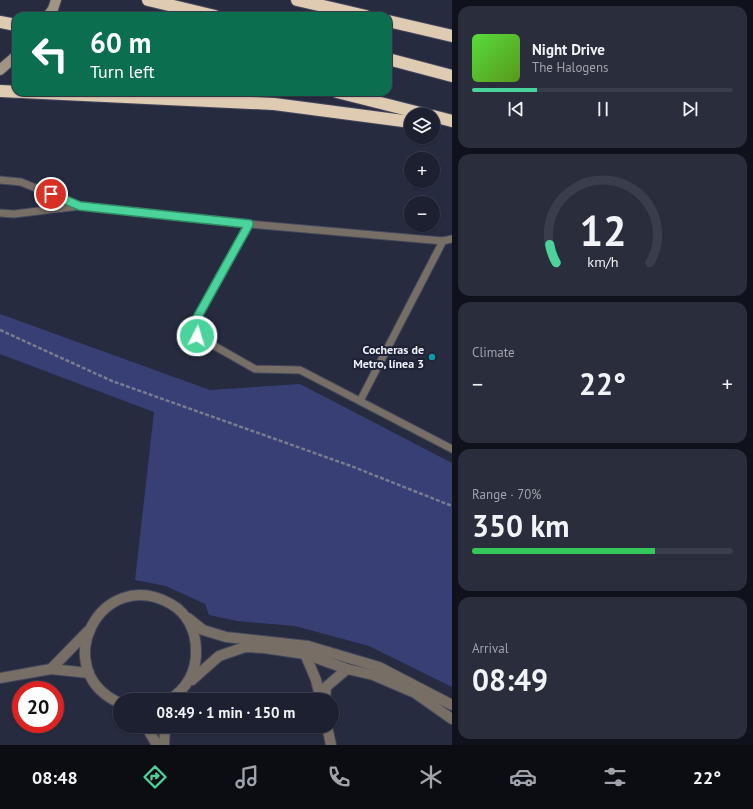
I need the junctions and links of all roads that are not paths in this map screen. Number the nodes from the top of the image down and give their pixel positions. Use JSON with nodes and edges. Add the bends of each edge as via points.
{"nodes":[{"id":1,"x":56,"y":0,"type":"edge"},
{"id":2,"x":148,"y":0,"type":"edge"},
{"id":3,"x":297,"y":0,"type":"edge"},
{"id":4,"x":51,"y":12,"type":"edge"},
{"id":5,"x":198,"y":12,"type":"edge"},
{"id":6,"x":349,"y":12,"type":"edge"},
{"id":7,"x":0,"y":22,"type":"edge"},
{"id":8,"x":392,"y":22,"type":"edge"},
{"id":9,"x":12,"y":24,"type":"edge"},
{"id":10,"x":452,"y":36,"type":"edge"},
{"id":11,"x":12,"y":60,"type":"edge"},
{"id":12,"x":392,"y":60,"type":"edge"},
{"id":13,"x":0,"y":70,"type":"edge"},
{"id":14,"x":432,"y":71,"type":"junction"},
{"id":15,"x":452,"y":76,"type":"edge"},
{"id":16,"x":452,"y":83,"type":"edge"},
{"id":17,"x":0,"y":91,"type":"edge"},
{"id":18,"x":12,"y":92,"type":"edge"},
{"id":19,"x":105,"y":96,"type":"edge"},
{"id":20,"x":352,"y":96,"type":"edge"},
{"id":21,"x":404,"y":109,"type":"edge"},
{"id":22,"x":440,"y":118,"type":"edge"},
{"id":23,"x":404,"y":121,"type":"edge"},
{"id":24,"x":452,"y":121,"type":"edge"},
{"id":25,"x":440,"y":126,"type":"edge"},
{"id":26,"x":452,"y":128,"type":"edge"},
{"id":27,"x":0,"y":180,"type":"edge"},
{"id":28,"x":80,"y":206,"type":"junction"},
{"id":29,"x":0,"y":213,"type":"edge"},
{"id":30,"x":249,"y":224,"type":"junction"},
{"id":31,"x":452,"y":239,"type":"edge"},
{"id":32,"x":443,"y":241,"type":"junction"},
{"id":33,"x":452,"y":245,"type":"edge"},
{"id":34,"x":360,"y":401,"type":"junction"},
{"id":35,"x":452,"y":449,"type":"edge"},
{"id":36,"x":185,"y":616,"type":"junction"},
{"id":37,"x":88,"y":631,"type":"junction"},
{"id":38,"x":305,"y":654,"type":"junction"},
{"id":39,"x":51,"y":668,"type":"junction"},
{"id":40,"x":347,"y":669,"type":"junction"},
{"id":41,"x":89,"y":673,"type":"junction"},
{"id":42,"x":0,"y":678,"type":"edge"},
{"id":43,"x":186,"y":685,"type":"junction"},
{"id":44,"x":177,"y":693,"type":"edge"},
{"id":45,"x":319,"y":693,"type":"edge"},
{"id":46,"x":326,"y":693,"type":"edge"},
{"id":47,"x":113,"y":700,"type":"edge"},
{"id":48,"x":452,"y":705,"type":"edge"},
{"id":49,"x":452,"y":719,"type":"edge"},
{"id":50,"x":150,"y":733,"type":"edge"},
{"id":51,"x":165,"y":733,"type":"edge"},
{"id":52,"x":328,"y":733,"type":"edge"},
{"id":53,"x":157,"y":745,"type":"edge"},
{"id":54,"x":164,"y":745,"type":"edge"},
{"id":55,"x":331,"y":745,"type":"edge"}],
"edges":[{"from":1,"to":4,"type":"main road"},
{"from":2,"to":5,"type":"highway"},
{"from":3,"to":6,"type":"highway"},
{"from":7,"to":9,"type":"highway"},
{"from":8,"to":10,"type":"highway"},
{"from":11,"to":13,"type":"main road"},
{"from":12,"to":14,"type":"highway"},
{"from":14,"to":15,"type":"highway"},
{"from":14,"to":16,"type":"highway"},
{"from":17,"to":18,"type":"highway"},
{"from":19,"to":23,"type":"highway","via":[[274,104]]},
{"from":20,"to":21,"type":"highway"},
{"from":22,"to":24,"type":"highway"},
{"from":25,"to":26,"type":"highway"},
{"from":27,"to":28,"type":"lane","via":[[22,182]]},
{"from":28,"to":29,"type":"lane","via":[[14,214]]},
{"from":28,"to":30,"type":"lane"},
{"from":30,"to":32,"type":"lane"},
{"from":30,"to":34,"type":"lane","via":[[198,316],[197,336],[255,369],[300,370]]},
{"from":31,"to":32,"type":"lane"},
{"from":32,"to":33,"type":"lane"},
{"from":32,"to":34,"type":"lane"},
{"from":34,"to":35,"type":"lane"},
{"from":36,"to":37,"type":"street","via":[[175,606],[162,599],[134,596],[118,600],[105,608],[95,618]]},
{"from":36,"to":43,"type":"street","via":[[196,640],[197,658]]},
{"from":36,"to":48,"type":"street","via":[[203,630],[226,637],[308,646],[379,667]]},
{"from":37,"to":39,"type":"street"},
{"from":37,"to":41,"type":"street","via":[[85,659]]},
{"from":38,"to":40,"type":"street"},
{"from":38,"to":43,"type":"street","via":[[246,647],[219,656]]},
{"from":38,"to":45,"type":"street"},
{"from":39,"to":41,"type":"street"},
{"from":39,"to":42,"type":"street"},
{"from":40,"to":46,"type":"street","via":[[326,687]]},
{"from":40,"to":49,"type":"street","via":[[373,675],[415,693]]},
{"from":41,"to":47,"type":"street","via":[[99,689]]},
{"from":43,"to":44,"type":"street"},
{"from":50,"to":53,"type":"street"},
{"from":51,"to":54,"type":"street"},
{"from":52,"to":55,"type":"street"}]}
